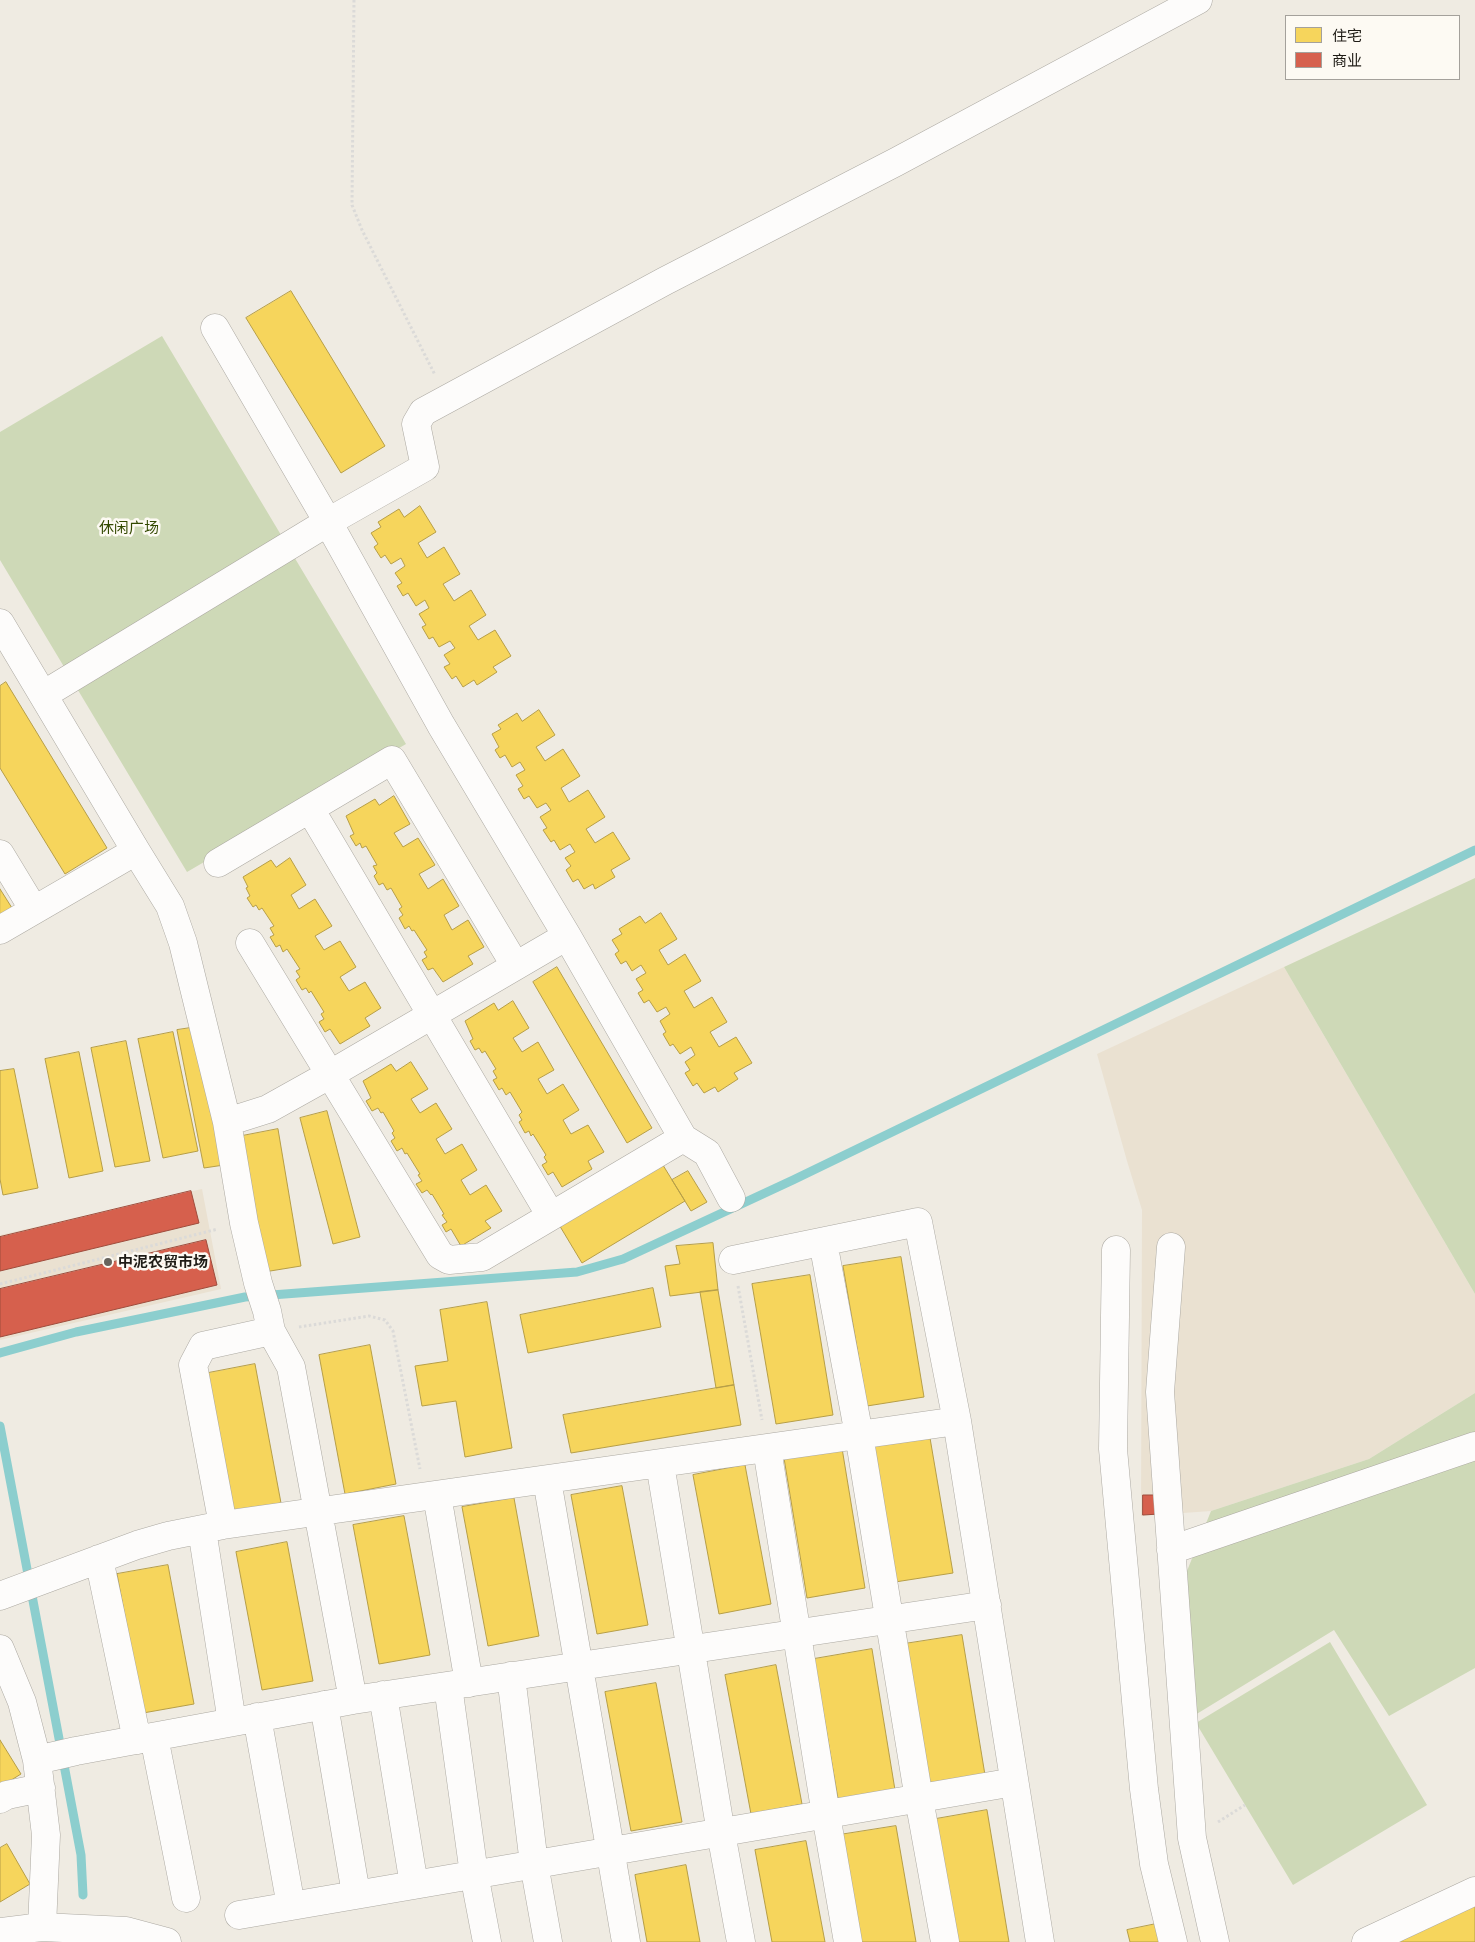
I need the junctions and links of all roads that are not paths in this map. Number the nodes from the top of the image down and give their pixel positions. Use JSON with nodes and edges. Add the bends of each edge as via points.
{"nodes":[{"id":1,"x":1198,"y":0,"type":"edge"},
{"id":2,"x":216,"y":328,"type":"dead end"},
{"id":3,"x":328,"y":522,"type":"junction"},
{"id":4,"x":0,"y":623,"type":"edge"},
{"id":5,"x":7,"y":651,"type":"edge"},
{"id":6,"x":43,"y":695,"type":"junction"},
{"id":7,"x":310,"y":808,"type":"junction"},
{"id":8,"x":136,"y":851,"type":"junction"},
{"id":9,"x":0,"y":854,"type":"edge"},
{"id":10,"x":218,"y":863,"type":"dead end"},
{"id":11,"x":34,"y":910,"type":"junction"},
{"id":12,"x":0,"y":930,"type":"edge"},
{"id":13,"x":567,"y":936,"type":"junction"},
{"id":14,"x":250,"y":943,"type":"dead end"},
{"id":15,"x":515,"y":965,"type":"junction"},
{"id":16,"x":433,"y":1015,"type":"junction"},
{"id":17,"x":329,"y":1075,"type":"junction"},
{"id":18,"x":227,"y":1122,"type":"junction"},
{"id":19,"x":683,"y":1138,"type":"junction"},
{"id":20,"x":731,"y":1198,"type":"dead end"},
{"id":21,"x":551,"y":1216,"type":"junction"},
{"id":22,"x":823,"y":1242,"type":"junction"},
{"id":23,"x":1171,"y":1247,"type":"dead end"},
{"id":24,"x":1116,"y":1250,"type":"dead end"},
{"id":25,"x":733,"y":1260,"type":"road end"},
{"id":26,"x":269,"y":1321,"type":"junction"},
{"id":27,"x":957,"y":1421,"type":"junction"},
{"id":28,"x":860,"y":1435,"type":"junction"},
{"id":29,"x":1475,"y":1446,"type":"edge"},
{"id":30,"x":767,"y":1448,"type":"junction"},
{"id":31,"x":660,"y":1464,"type":"junction"},
{"id":32,"x":547,"y":1480,"type":"junction"},
{"id":33,"x":431,"y":1495,"type":"junction"},
{"id":34,"x":317,"y":1511,"type":"junction"},
{"id":35,"x":213,"y":1528,"type":"junction"},
{"id":36,"x":1171,"y":1550,"type":"junction"},
{"id":37,"x":99,"y":1559,"type":"junction"},
{"id":38,"x":0,"y":1596,"type":"edge"},
{"id":39,"x":987,"y":1605,"type":"junction"},
{"id":40,"x":891,"y":1619,"type":"junction"},
{"id":41,"x":798,"y":1633,"type":"junction"},
{"id":42,"x":0,"y":1648,"type":"edge"},
{"id":43,"x":691,"y":1649,"type":"junction"},
{"id":44,"x":579,"y":1666,"type":"junction"},
{"id":45,"x":511,"y":1676,"type":"junction"},
{"id":46,"x":459,"y":1684,"type":"junction"},
{"id":47,"x":383,"y":1696,"type":"junction"},
{"id":48,"x":353,"y":1700,"type":"junction"},
{"id":49,"x":324,"y":1705,"type":"junction"},
{"id":50,"x":244,"y":1720,"type":"junction"},
{"id":51,"x":145,"y":1738,"type":"junction"},
{"id":52,"x":55,"y":1756,"type":"junction"},
{"id":53,"x":1014,"y":1782,"type":"junction"},
{"id":54,"x":41,"y":1788,"type":"junction"},
{"id":55,"x":0,"y":1799,"type":"edge"},
{"id":56,"x":919,"y":1799,"type":"junction"},
{"id":57,"x":826,"y":1814,"type":"junction"},
{"id":58,"x":720,"y":1832,"type":"junction"},
{"id":59,"x":609,"y":1852,"type":"junction"},
{"id":60,"x":534,"y":1864,"type":"junction"},
{"id":61,"x":474,"y":1874,"type":"junction"},
{"id":62,"x":414,"y":1885,"type":"junction"},
{"id":63,"x":1475,"y":1891,"type":"edge"},
{"id":64,"x":356,"y":1894,"type":"junction"},
{"id":65,"x":186,"y":1898,"type":"dead end"},
{"id":66,"x":291,"y":1906,"type":"junction"},
{"id":67,"x":239,"y":1914,"type":"dead end"},
{"id":68,"x":42,"y":1927,"type":"junction"},
{"id":69,"x":0,"y":1932,"type":"edge"},
{"id":70,"x":167,"y":1942,"type":"edge"},
{"id":71,"x":487,"y":1942,"type":"edge"},
{"id":72,"x":548,"y":1942,"type":"edge"},
{"id":73,"x":626,"y":1942,"type":"edge"},
{"id":74,"x":740,"y":1942,"type":"edge"},
{"id":75,"x":848,"y":1942,"type":"edge"},
{"id":76,"x":945,"y":1942,"type":"edge"},
{"id":77,"x":1040,"y":1942,"type":"edge"},
{"id":78,"x":1173,"y":1942,"type":"edge"},
{"id":79,"x":1215,"y":1942,"type":"edge"},
{"id":80,"x":1366,"y":1942,"type":"edge"}],
"edges":[{"from":1,"to":3,"type":"street","via":[[446,398],[423,412],[416,424],[424,467]]},
{"from":2,"to":3,"type":"street"},
{"from":3,"to":6,"type":"street"},
{"from":3,"to":13,"type":"street","via":[[442,725]]},
{"from":4,"to":5,"type":"street"},
{"from":5,"to":6,"type":"street"},
{"from":6,"to":8,"type":"street"},
{"from":7,"to":10,"type":"street"},
{"from":7,"to":15,"type":"street","via":[[392,760]]},
{"from":7,"to":16,"type":"street"},
{"from":8,"to":11,"type":"street"},
{"from":8,"to":18,"type":"street","via":[[170,906],[183,943]]},
{"from":9,"to":11,"type":"street"},
{"from":11,"to":12,"type":"street"},
{"from":13,"to":15,"type":"street"},
{"from":13,"to":19,"type":"street"},
{"from":14,"to":17,"type":"street"},
{"from":15,"to":16,"type":"street"},
{"from":16,"to":17,"type":"street"},
{"from":16,"to":21,"type":"street"},
{"from":17,"to":18,"type":"street","via":[[268,1109]]},
{"from":17,"to":21,"type":"street","via":[[444,1258],[482,1257]]},
{"from":18,"to":26,"type":"street","via":[[244,1223]]},
{"from":19,"to":20,"type":"street","via":[[707,1153]]},
{"from":19,"to":21,"type":"street"},
{"from":22,"to":25,"type":"street"},
{"from":22,"to":27,"type":"street","via":[[918,1222]]},
{"from":22,"to":28,"type":"street"},
{"from":23,"to":36,"type":"street","via":[[1160,1392]]},
{"from":24,"to":78,"type":"street","via":[[1113,1450],[1144,1789],[1154,1864]]},
{"from":26,"to":34,"type":"street","via":[[291,1367]]},
{"from":26,"to":35,"type":"street","via":[[203,1346],[193,1365]]},
{"from":27,"to":28,"type":"street"},
{"from":27,"to":39,"type":"street"},
{"from":28,"to":30,"type":"street"},
{"from":28,"to":40,"type":"street"},
{"from":29,"to":36,"type":"street"},
{"from":30,"to":31,"type":"street"},
{"from":30,"to":41,"type":"street"},
{"from":31,"to":32,"type":"street"},
{"from":31,"to":43,"type":"street"},
{"from":32,"to":33,"type":"street"},
{"from":32,"to":44,"type":"street"},
{"from":33,"to":34,"type":"street"},
{"from":33,"to":46,"type":"street"},
{"from":34,"to":35,"type":"street"},
{"from":34,"to":48,"type":"street"},
{"from":35,"to":37,"type":"street","via":[[168,1536]]},
{"from":35,"to":50,"type":"street"},
{"from":36,"to":79,"type":"street","via":[[1192,1838]]},
{"from":37,"to":38,"type":"street"},
{"from":37,"to":51,"type":"street"},
{"from":39,"to":40,"type":"street"},
{"from":39,"to":53,"type":"street"},
{"from":40,"to":41,"type":"street"},
{"from":40,"to":56,"type":"street"},
{"from":41,"to":43,"type":"street"},
{"from":41,"to":57,"type":"street"},
{"from":42,"to":52,"type":"street","via":[[22,1702]]},
{"from":43,"to":44,"type":"street"},
{"from":43,"to":58,"type":"street"},
{"from":44,"to":45,"type":"street"},
{"from":44,"to":59,"type":"street"},
{"from":45,"to":46,"type":"street"},
{"from":45,"to":60,"type":"street"},
{"from":46,"to":47,"type":"street"},
{"from":46,"to":61,"type":"street"},
{"from":47,"to":48,"type":"street"},
{"from":47,"to":62,"type":"street"},
{"from":48,"to":49,"type":"street"},
{"from":49,"to":50,"type":"street"},
{"from":49,"to":64,"type":"street"},
{"from":50,"to":51,"type":"street"},
{"from":50,"to":66,"type":"street"},
{"from":51,"to":52,"type":"street"},
{"from":51,"to":65,"type":"street"},
{"from":52,"to":54,"type":"street"},
{"from":53,"to":56,"type":"street"},
{"from":53,"to":77,"type":"street"},
{"from":54,"to":55,"type":"street"},
{"from":54,"to":68,"type":"street","via":[[46,1835]]},
{"from":56,"to":57,"type":"street"},
{"from":56,"to":76,"type":"street"},
{"from":57,"to":58,"type":"street"},
{"from":57,"to":75,"type":"street"},
{"from":58,"to":59,"type":"street"},
{"from":58,"to":74,"type":"street"},
{"from":59,"to":60,"type":"street"},
{"from":59,"to":73,"type":"street"},
{"from":60,"to":61,"type":"street"},
{"from":60,"to":72,"type":"street"},
{"from":61,"to":62,"type":"street"},
{"from":61,"to":71,"type":"street"},
{"from":62,"to":64,"type":"street"},
{"from":63,"to":80,"type":"street"},
{"from":64,"to":66,"type":"street"},
{"from":66,"to":67,"type":"street"},
{"from":68,"to":69,"type":"street"},
{"from":68,"to":70,"type":"street","via":[[126,1931]]}]}
